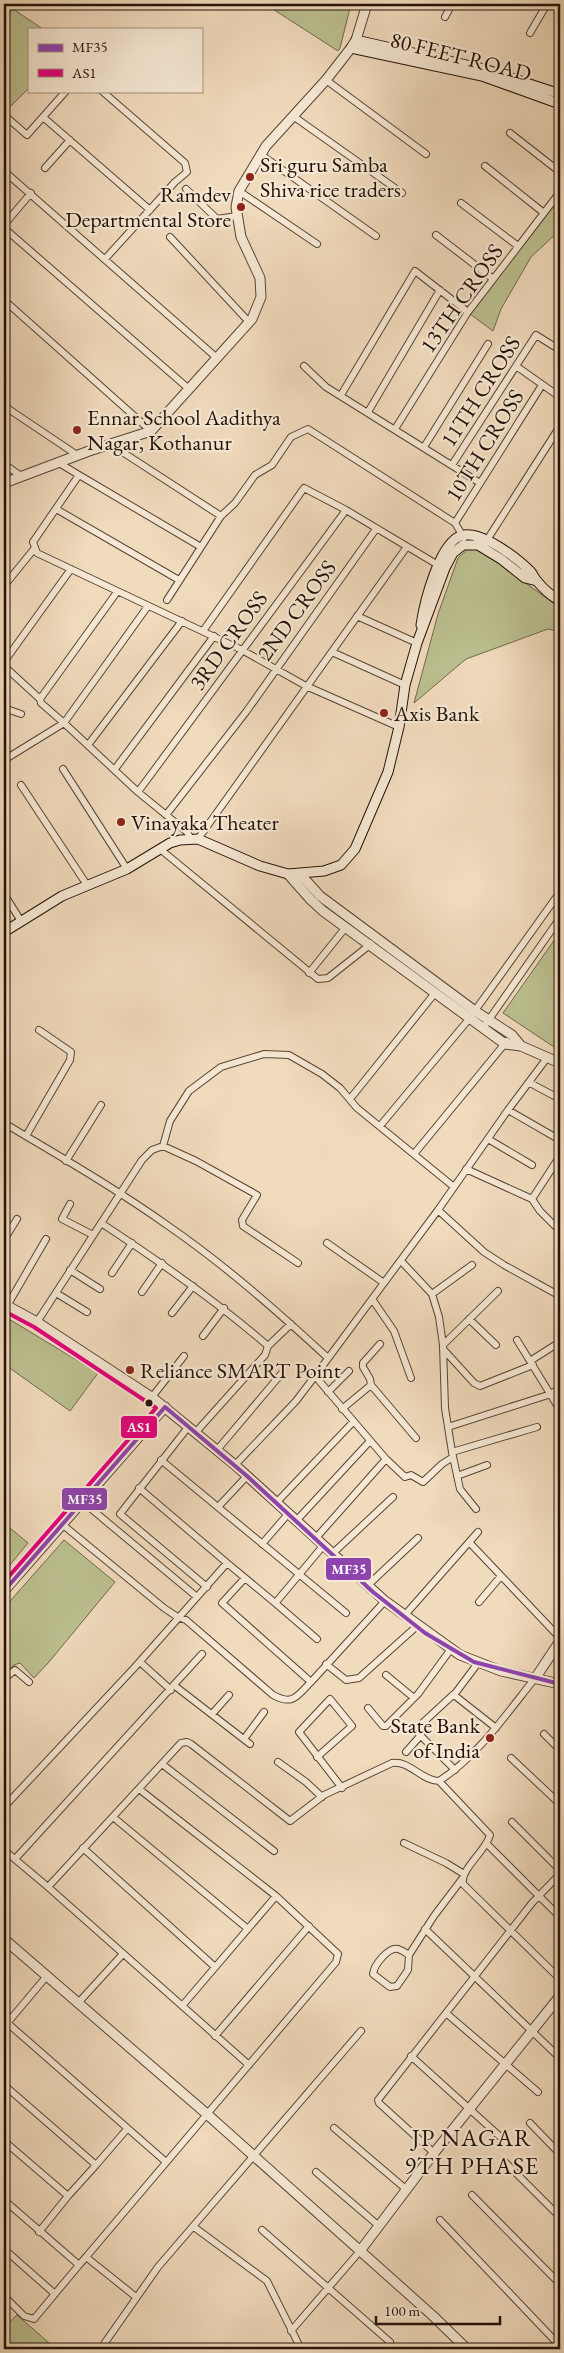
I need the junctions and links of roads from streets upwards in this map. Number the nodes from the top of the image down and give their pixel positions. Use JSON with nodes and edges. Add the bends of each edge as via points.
{"nodes":[{"id":1,"x":367,"y":4,"type":"edge"},
{"id":2,"x":452,"y":4,"type":"edge"},
{"id":3,"x":547,"y":4,"type":"edge"},
{"id":4,"x":445,"y":17,"type":"dead end"},
{"id":5,"x":530,"y":34,"type":"dead end"},
{"id":6,"x":354,"y":44,"type":"junction"},
{"id":7,"x":326,"y":80,"type":"junction"},
{"id":8,"x":65,"y":92,"type":"edge"},
{"id":9,"x":103,"y":92,"type":"edge"},
{"id":10,"x":544,"y":93,"type":"junction"},
{"id":11,"x":560,"y":94,"type":"edge"},
{"id":12,"x":560,"y":104,"type":"edge"},
{"id":13,"x":4,"y":115,"type":"edge"},
{"id":14,"x":293,"y":116,"type":"junction"},
{"id":15,"x":43,"y":117,"type":"junction"},
{"id":16,"x":510,"y":133,"type":"dead end"},
{"id":17,"x":70,"y":140,"type":"junction"},
{"id":18,"x":260,"y":154,"type":"junction"},
{"id":19,"x":426,"y":154,"type":"dead end"},
{"id":20,"x":485,"y":166,"type":"dead end"},
{"id":21,"x":45,"y":168,"type":"dead end"},
{"id":22,"x":4,"y":171,"type":"edge"},
{"id":23,"x":560,"y":172,"type":"edge"},
{"id":24,"x":186,"y":189,"type":"dead end"},
{"id":25,"x":239,"y":191,"type":"junction"},
{"id":26,"x":560,"y":192,"type":"edge"},
{"id":27,"x":31,"y":193,"type":"junction"},
{"id":28,"x":402,"y":193,"type":"dead end"},
{"id":29,"x":461,"y":203,"type":"dead end"},
{"id":30,"x":150,"y":210,"type":"junction"},
{"id":31,"x":544,"y":213,"type":"junction"},
{"id":32,"x":237,"y":216,"type":"junction"},
{"id":33,"x":4,"y":227,"type":"edge"},
{"id":34,"x":436,"y":235,"type":"dead end"},
{"id":35,"x":376,"y":236,"type":"dead end"},
{"id":36,"x":170,"y":237,"type":"dead end"},
{"id":37,"x":317,"y":244,"type":"dead end"},
{"id":38,"x":518,"y":246,"type":"junction"},
{"id":39,"x":105,"y":259,"type":"junction"},
{"id":40,"x":492,"y":278,"type":"junction"},
{"id":41,"x":440,"y":290,"type":"junction"},
{"id":42,"x":4,"y":300,"type":"edge"},
{"id":43,"x":468,"y":312,"type":"junction"},
{"id":44,"x":249,"y":322,"type":"junction"},
{"id":45,"x":488,"y":344,"type":"dead end"},
{"id":46,"x":560,"y":350,"type":"edge"},
{"id":47,"x":217,"y":358,"type":"junction"},
{"id":48,"x":304,"y":366,"type":"dead end"},
{"id":49,"x":516,"y":366,"type":"junction"},
{"id":50,"x":542,"y":385,"type":"junction"},
{"id":51,"x":189,"y":389,"type":"junction"},
{"id":52,"x":342,"y":395,"type":"junction"},
{"id":53,"x":560,"y":397,"type":"edge"},
{"id":54,"x":4,"y":406,"type":"edge"},
{"id":55,"x":368,"y":412,"type":"junction"},
{"id":56,"x":560,"y":426,"type":"edge"},
{"id":57,"x":395,"y":429,"type":"junction"},
{"id":58,"x":151,"y":431,"type":"junction"},
{"id":59,"x":110,"y":444,"type":"junction"},
{"id":60,"x":424,"y":447,"type":"junction"},
{"id":61,"x":77,"y":455,"type":"junction"},
{"id":62,"x":59,"y":463,"type":"junction"},
{"id":63,"x":4,"y":464,"type":"edge"},
{"id":64,"x":452,"y":465,"type":"junction"},
{"id":65,"x":80,"y":475,"type":"junction"},
{"id":66,"x":21,"y":476,"type":"junction"},
{"id":67,"x":4,"y":483,"type":"edge"},
{"id":68,"x":480,"y":483,"type":"junction"},
{"id":69,"x":56,"y":509,"type":"junction"},
{"id":70,"x":346,"y":510,"type":"junction"},
{"id":71,"x":221,"y":516,"type":"junction"},
{"id":72,"x":455,"y":523,"type":"junction"},
{"id":73,"x":376,"y":529,"type":"junction"},
{"id":74,"x":463,"y":535,"type":"junction"},
{"id":75,"x":487,"y":540,"type":"junction"},
{"id":76,"x":465,"y":544,"type":"junction"},
{"id":77,"x":201,"y":547,"type":"junction"},
{"id":78,"x":406,"y":548,"type":"junction"},
{"id":79,"x":34,"y":549,"type":"junction"},
{"id":80,"x":438,"y":565,"type":"junction"},
{"id":81,"x":71,"y":569,"type":"junction"},
{"id":82,"x":179,"y":580,"type":"junction"},
{"id":83,"x":537,"y":581,"type":"junction"},
{"id":84,"x":4,"y":586,"type":"edge"},
{"id":85,"x":117,"y":592,"type":"junction"},
{"id":86,"x":167,"y":600,"type":"dead end"},
{"id":87,"x":560,"y":601,"type":"edge"},
{"id":88,"x":148,"y":606,"type":"junction"},
{"id":89,"x":357,"y":616,"type":"junction"},
{"id":90,"x":182,"y":621,"type":"junction"},
{"id":91,"x":204,"y":631,"type":"junction"},
{"id":92,"x":420,"y":633,"type":"junction"},
{"id":93,"x":214,"y":636,"type":"junction"},
{"id":94,"x":417,"y":643,"type":"junction"},
{"id":95,"x":242,"y":650,"type":"junction"},
{"id":96,"x":332,"y":652,"type":"junction"},
{"id":97,"x":4,"y":662,"type":"edge"},
{"id":98,"x":4,"y":666,"type":"edge"},
{"id":99,"x":276,"y":669,"type":"junction"},
{"id":100,"x":405,"y":685,"type":"junction"},
{"id":101,"x":306,"y":686,"type":"junction"},
{"id":102,"x":40,"y":699,"type":"junction"},
{"id":103,"x":4,"y":708,"type":"edge"},
{"id":104,"x":21,"y":714,"type":"dead end"},
{"id":105,"x":64,"y":723,"type":"junction"},
{"id":106,"x":399,"y":727,"type":"junction"},
{"id":107,"x":88,"y":745,"type":"junction"},
{"id":108,"x":4,"y":760,"type":"edge"},
{"id":109,"x":63,"y":769,"type":"dead end"},
{"id":110,"x":114,"y":769,"type":"junction"},
{"id":111,"x":21,"y":784,"type":"dead end"},
{"id":112,"x":138,"y":792,"type":"junction"},
{"id":113,"x":166,"y":815,"type":"junction"},
{"id":114,"x":194,"y":839,"type":"junction"},
{"id":115,"x":160,"y":849,"type":"junction"},
{"id":116,"x":127,"y":869,"type":"junction"},
{"id":117,"x":288,"y":874,"type":"junction"},
{"id":118,"x":300,"y":874,"type":"junction"},
{"id":119,"x":87,"y":885,"type":"junction"},
{"id":120,"x":560,"y":892,"type":"edge"},
{"id":121,"x":4,"y":894,"type":"edge"},
{"id":122,"x":560,"y":918,"type":"edge"},
{"id":123,"x":21,"y":921,"type":"junction"},
{"id":124,"x":346,"y":927,"type":"junction"},
{"id":125,"x":4,"y":932,"type":"edge"},
{"id":126,"x":371,"y":944,"type":"junction"},
{"id":127,"x":309,"y":973,"type":"junction"},
{"id":128,"x":435,"y":993,"type":"junction"},
{"id":129,"x":475,"y":1010,"type":"junction"},
{"id":130,"x":469,"y":1019,"type":"junction"},
{"id":131,"x":489,"y":1020,"type":"junction"},
{"id":132,"x":483,"y":1028,"type":"junction"},
{"id":133,"x":39,"y":1030,"type":"dead end"},
{"id":134,"x":512,"y":1035,"type":"junction"},
{"id":135,"x":505,"y":1044,"type":"junction"},
{"id":136,"x":521,"y":1046,"type":"junction"},
{"id":137,"x":547,"y":1058,"type":"junction"},
{"id":138,"x":560,"y":1063,"type":"edge"},
{"id":139,"x":530,"y":1082,"type":"junction"},
{"id":140,"x":350,"y":1099,"type":"junction"},
{"id":141,"x":560,"y":1099,"type":"edge"},
{"id":142,"x":101,"y":1105,"type":"dead end"},
{"id":143,"x":508,"y":1110,"type":"junction"},
{"id":144,"x":4,"y":1123,"type":"edge"},
{"id":145,"x":380,"y":1126,"type":"junction"},
{"id":146,"x":26,"y":1136,"type":"junction"},
{"id":147,"x":488,"y":1139,"type":"junction"},
{"id":148,"x":560,"y":1140,"type":"edge"},
{"id":149,"x":163,"y":1146,"type":"junction"},
{"id":150,"x":414,"y":1154,"type":"junction"},
{"id":151,"x":560,"y":1156,"type":"edge"},
{"id":152,"x":66,"y":1161,"type":"junction"},
{"id":153,"x":532,"y":1165,"type":"dead end"},
{"id":154,"x":466,"y":1169,"type":"junction"},
{"id":155,"x":454,"y":1187,"type":"junction"},
{"id":156,"x":120,"y":1193,"type":"junction"},
{"id":157,"x":532,"y":1199,"type":"junction"},
{"id":158,"x":70,"y":1204,"type":"dead end"},
{"id":159,"x":438,"y":1210,"type":"junction"},
{"id":160,"x":17,"y":1219,"type":"dead end"},
{"id":161,"x":101,"y":1223,"type":"junction"},
{"id":162,"x":559,"y":1228,"type":"edge"},
{"id":163,"x":93,"y":1235,"type":"junction"},
{"id":164,"x":46,"y":1239,"type":"dead end"},
{"id":165,"x":4,"y":1240,"type":"edge"},
{"id":166,"x":132,"y":1243,"type":"junction"},
{"id":167,"x":327,"y":1243,"type":"dead end"},
{"id":168,"x":401,"y":1261,"type":"junction"},
{"id":169,"x":162,"y":1263,"type":"junction"},
{"id":170,"x":298,"y":1263,"type":"dead end"},
{"id":171,"x":472,"y":1265,"type":"dead end"},
{"id":172,"x":70,"y":1270,"type":"junction"},
{"id":173,"x":112,"y":1273,"type":"dead end"},
{"id":174,"x":384,"y":1283,"type":"junction"},
{"id":175,"x":193,"y":1286,"type":"junction"},
{"id":176,"x":100,"y":1289,"type":"dead end"},
{"id":177,"x":498,"y":1291,"type":"dead end"},
{"id":178,"x":142,"y":1292,"type":"dead end"},
{"id":179,"x":56,"y":1293,"type":"junction"},
{"id":180,"x":432,"y":1294,"type":"junction"},
{"id":181,"x":560,"y":1296,"type":"edge"},
{"id":182,"x":372,"y":1299,"type":"junction"},
{"id":183,"x":6,"y":1305,"type":"edge"},
{"id":184,"x":224,"y":1308,"type":"junction"},
{"id":185,"x":87,"y":1312,"type":"dead end"},
{"id":186,"x":172,"y":1313,"type":"dead end"},
{"id":187,"x":469,"y":1319,"type":"junction"},
{"id":188,"x":37,"y":1322,"type":"junction"},
{"id":189,"x":291,"y":1324,"type":"junction"},
{"id":190,"x":202,"y":1336,"type":"dead end"},
{"id":191,"x":517,"y":1340,"type":"dead end"},
{"id":192,"x":560,"y":1342,"type":"edge"},
{"id":193,"x":380,"y":1344,"type":"dead end"},
{"id":194,"x":496,"y":1345,"type":"dead end"},
{"id":195,"x":268,"y":1346,"type":"junction"},
{"id":196,"x":443,"y":1347,"type":"junction"},
{"id":197,"x":184,"y":1356,"type":"dead end"},
{"id":198,"x":328,"y":1358,"type":"junction"},
{"id":199,"x":532,"y":1363,"type":"junction"},
{"id":200,"x":349,"y":1371,"type":"dead end"},
{"id":201,"x":282,"y":1373,"type":"dead end"},
{"id":202,"x":315,"y":1376,"type":"junction"},
{"id":203,"x":411,"y":1378,"type":"dead end"},
{"id":204,"x":371,"y":1385,"type":"junction"},
{"id":205,"x":560,"y":1388,"type":"edge"},
{"id":206,"x":328,"y":1392,"type":"junction"},
{"id":207,"x":551,"y":1394,"type":"junction"},
{"id":208,"x":152,"y":1397,"type":"junction"},
{"id":209,"x":165,"y":1407,"type":"junction"},
{"id":210,"x":342,"y":1408,"type":"junction"},
{"id":211,"x":560,"y":1410,"type":"edge"},
{"id":212,"x":353,"y":1422,"type":"junction"},
{"id":213,"x":448,"y":1427,"type":"junction"},
{"id":214,"x":537,"y":1427,"type":"dead end"},
{"id":215,"x":192,"y":1429,"type":"junction"},
{"id":216,"x":416,"y":1438,"type":"dead end"},
{"id":217,"x":370,"y":1441,"type":"junction"},
{"id":218,"x":217,"y":1450,"type":"junction"},
{"id":219,"x":453,"y":1454,"type":"junction"},
{"id":220,"x":386,"y":1459,"type":"junction"},
{"id":221,"x":160,"y":1460,"type":"junction"},
{"id":222,"x":235,"y":1465,"type":"junction"},
{"id":223,"x":487,"y":1465,"type":"dead end"},
{"id":224,"x":247,"y":1476,"type":"junction"},
{"id":225,"x":457,"y":1476,"type":"junction"},
{"id":226,"x":139,"y":1488,"type":"junction"},
{"id":227,"x":393,"y":1497,"type":"dead end"},
{"id":228,"x":83,"y":1502,"type":"junction"},
{"id":229,"x":276,"y":1503,"type":"junction"},
{"id":230,"x":218,"y":1507,"type":"junction"},
{"id":231,"x":476,"y":1509,"type":"dead end"},
{"id":232,"x":288,"y":1514,"type":"junction"},
{"id":233,"x":296,"y":1521,"type":"junction"},
{"id":234,"x":63,"y":1524,"type":"junction"},
{"id":235,"x":478,"y":1532,"type":"dead end"},
{"id":236,"x":418,"y":1538,"type":"dead end"},
{"id":237,"x":315,"y":1539,"type":"junction"},
{"id":238,"x":469,"y":1542,"type":"junction"},
{"id":239,"x":262,"y":1544,"type":"junction"},
{"id":240,"x":323,"y":1546,"type":"junction"},
{"id":241,"x":332,"y":1554,"type":"junction"},
{"id":242,"x":227,"y":1563,"type":"junction"},
{"id":243,"x":299,"y":1575,"type":"junction"},
{"id":244,"x":501,"y":1576,"type":"junction"},
{"id":245,"x":245,"y":1578,"type":"junction"},
{"id":246,"x":206,"y":1586,"type":"junction"},
{"id":247,"x":367,"y":1586,"type":"junction"},
{"id":248,"x":4,"y":1591,"type":"edge"},
{"id":249,"x":198,"y":1597,"type":"junction"},
{"id":250,"x":384,"y":1601,"type":"junction"},
{"id":251,"x":274,"y":1602,"type":"junction"},
{"id":252,"x":479,"y":1602,"type":"dead end"},
{"id":253,"x":346,"y":1613,"type":"dead end"},
{"id":254,"x":404,"y":1616,"type":"junction"},
{"id":255,"x":181,"y":1617,"type":"junction"},
{"id":256,"x":416,"y":1626,"type":"junction"},
{"id":257,"x":317,"y":1639,"type":"dead end"},
{"id":258,"x":560,"y":1640,"type":"edge"},
{"id":259,"x":451,"y":1649,"type":"junction"},
{"id":260,"x":202,"y":1654,"type":"dead end"},
{"id":261,"x":140,"y":1662,"type":"junction"},
{"id":262,"x":478,"y":1663,"type":"junction"},
{"id":263,"x":326,"y":1664,"type":"junction"},
{"id":264,"x":386,"y":1675,"type":"dead end"},
{"id":265,"x":536,"y":1677,"type":"junction"},
{"id":266,"x":4,"y":1679,"type":"edge"},
{"id":267,"x":29,"y":1682,"type":"dead end"},
{"id":268,"x":310,"y":1682,"type":"junction"},
{"id":269,"x":560,"y":1684,"type":"edge"},
{"id":270,"x":173,"y":1688,"type":"junction"},
{"id":271,"x":454,"y":1694,"type":"junction"},
{"id":272,"x":229,"y":1695,"type":"dead end"},
{"id":273,"x":414,"y":1698,"type":"junction"},
{"id":274,"x":368,"y":1708,"type":"dead end"},
{"id":275,"x":264,"y":1712,"type":"dead end"},
{"id":276,"x":212,"y":1714,"type":"junction"},
{"id":277,"x":496,"y":1728,"type":"junction"},
{"id":278,"x":544,"y":1734,"type":"dead end"},
{"id":279,"x":421,"y":1735,"type":"junction"},
{"id":280,"x":244,"y":1739,"type":"junction"},
{"id":281,"x":250,"y":1744,"type":"dead end"},
{"id":282,"x":560,"y":1750,"type":"edge"},
{"id":283,"x":406,"y":1752,"type":"dead end"},
{"id":284,"x":317,"y":1756,"type":"junction"},
{"id":285,"x":511,"y":1758,"type":"dead end"},
{"id":286,"x":278,"y":1762,"type":"dead end"},
{"id":287,"x":162,"y":1764,"type":"junction"},
{"id":288,"x":455,"y":1770,"type":"junction"},
{"id":289,"x":439,"y":1781,"type":"junction"},
{"id":290,"x":342,"y":1788,"type":"junction"},
{"id":291,"x":140,"y":1789,"type":"junction"},
{"id":292,"x":322,"y":1797,"type":"junction"},
{"id":293,"x":560,"y":1804,"type":"edge"},
{"id":294,"x":4,"y":1807,"type":"edge"},
{"id":295,"x":114,"y":1817,"type":"junction"},
{"id":296,"x":512,"y":1822,"type":"dead end"},
{"id":297,"x":404,"y":1843,"type":"dead end"},
{"id":298,"x":487,"y":1844,"type":"junction"},
{"id":299,"x":83,"y":1848,"type":"junction"},
{"id":300,"x":4,"y":1850,"type":"edge"},
{"id":301,"x":274,"y":1851,"type":"dead end"},
{"id":302,"x":15,"y":1859,"type":"junction"},
{"id":303,"x":560,"y":1870,"type":"edge"},
{"id":304,"x":560,"y":1874,"type":"edge"},
{"id":305,"x":463,"y":1877,"type":"junction"},
{"id":306,"x":48,"y":1887,"type":"junction"},
{"id":307,"x":276,"y":1896,"type":"junction"},
{"id":308,"x":538,"y":1896,"type":"junction"},
{"id":309,"x":560,"y":1916,"type":"edge"},
{"id":310,"x":309,"y":1926,"type":"junction"},
{"id":311,"x":248,"y":1929,"type":"junction"},
{"id":312,"x":425,"y":1929,"type":"junction"},
{"id":313,"x":511,"y":1930,"type":"junction"},
{"id":314,"x":4,"y":1939,"type":"edge"},
{"id":315,"x":122,"y":1955,"type":"junction"},
{"id":316,"x":409,"y":1955,"type":"junction"},
{"id":317,"x":215,"y":1967,"type":"junction"},
{"id":318,"x":476,"y":1976,"type":"junction"},
{"id":319,"x":46,"y":1977,"type":"junction"},
{"id":320,"x":560,"y":1979,"type":"edge"},
{"id":321,"x":560,"y":1996,"type":"edge"},
{"id":322,"x":78,"y":2003,"type":"junction"},
{"id":323,"x":182,"y":2006,"type":"junction"},
{"id":324,"x":446,"y":2013,"type":"junction"},
{"id":325,"x":5,"y":2023,"type":"edge"},
{"id":326,"x":533,"y":2030,"type":"junction"},
{"id":327,"x":361,"y":2031,"type":"dead end"},
{"id":328,"x":215,"y":2036,"type":"junction"},
{"id":329,"x":412,"y":2056,"type":"junction"},
{"id":330,"x":560,"y":2058,"type":"edge"},
{"id":331,"x":505,"y":2064,"type":"junction"},
{"id":332,"x":249,"y":2065,"type":"junction"},
{"id":333,"x":4,"y":2085,"type":"edge"},
{"id":334,"x":538,"y":2092,"type":"dead end"},
{"id":335,"x":469,"y":2109,"type":"junction"},
{"id":336,"x":208,"y":2115,"type":"junction"},
{"id":337,"x":530,"y":2123,"type":"dead end"},
{"id":338,"x":334,"y":2128,"type":"dead end"},
{"id":339,"x":127,"y":2129,"type":"junction"},
{"id":340,"x":4,"y":2141,"type":"edge"},
{"id":341,"x":506,"y":2142,"type":"dead end"},
{"id":342,"x":434,"y":2153,"type":"junction"},
{"id":343,"x":560,"y":2154,"type":"edge"},
{"id":344,"x":254,"y":2156,"type":"junction"},
{"id":345,"x":166,"y":2162,"type":"junction"},
{"id":346,"x":506,"y":2163,"type":"dead end"},
{"id":347,"x":96,"y":2165,"type":"junction"},
{"id":348,"x":316,"y":2172,"type":"dead end"},
{"id":349,"x":407,"y":2190,"type":"junction"},
{"id":350,"x":472,"y":2195,"type":"dead end"},
{"id":351,"x":68,"y":2196,"type":"junction"},
{"id":352,"x":4,"y":2200,"type":"edge"},
{"id":353,"x":560,"y":2217,"type":"edge"},
{"id":354,"x":440,"y":2220,"type":"dead end"},
{"id":355,"x":379,"y":2226,"type":"junction"},
{"id":356,"x":194,"y":2227,"type":"junction"},
{"id":357,"x":262,"y":2230,"type":"dead end"},
{"id":358,"x":39,"y":2232,"type":"junction"},
{"id":359,"x":4,"y":2249,"type":"edge"},
{"id":360,"x":360,"y":2251,"type":"junction"},
{"id":361,"x":86,"y":2257,"type":"junction"},
{"id":362,"x":79,"y":2265,"type":"junction"},
{"id":363,"x":560,"y":2284,"type":"edge"},
{"id":364,"x":328,"y":2288,"type":"junction"},
{"id":365,"x":55,"y":2294,"type":"junction"},
{"id":366,"x":4,"y":2296,"type":"edge"},
{"id":367,"x":136,"y":2298,"type":"junction"},
{"id":368,"x":291,"y":2331,"type":"junction"},
{"id":369,"x":390,"y":2342,"type":"dead end"},
{"id":370,"x":560,"y":2346,"type":"edge"},
{"id":371,"x":103,"y":2348,"type":"edge"},
{"id":372,"x":301,"y":2349,"type":"edge"},
{"id":373,"x":467,"y":2349,"type":"edge"}],
"edges":[{"from":1,"to":6,"type":"street"},
{"from":2,"to":4,"type":"street"},
{"from":3,"to":5,"type":"street"},
{"from":6,"to":7,"type":"street"},
{"from":6,"to":10,"type":"street","name":"80 FEET ROAD"},
{"from":7,"to":14,"type":"street"},
{"from":7,"to":19,"type":"street"},
{"from":8,"to":15,"type":"street"},
{"from":9,"to":30,"type":"street","via":[[187,167],[187,172]]},
{"from":10,"to":11,"type":"street","name":"80 FEET ROAD"},
{"from":10,"to":12,"type":"street","name":"80 FEET ROAD"},
{"from":13,"to":15,"type":"street","via":[[27,135]]},
{"from":14,"to":18,"type":"street"},
{"from":14,"to":28,"type":"street"},
{"from":15,"to":17,"type":"street"},
{"from":16,"to":23,"type":"street"},
{"from":17,"to":21,"type":"street"},
{"from":17,"to":30,"type":"street"},
{"from":18,"to":25,"type":"street"},
{"from":18,"to":35,"type":"street"},
{"from":20,"to":31,"type":"street"},
{"from":22,"to":27,"type":"street"},
{"from":24,"to":32,"type":"street","via":[[217,219]]},
{"from":25,"to":32,"type":"street"},
{"from":25,"to":37,"type":"street"},
{"from":26,"to":31,"type":"street","name":"13TH CROSS"},
{"from":27,"to":33,"type":"street"},
{"from":27,"to":39,"type":"street"},
{"from":29,"to":38,"type":"street"},
{"from":30,"to":39,"type":"street"},
{"from":31,"to":38,"type":"street","name":"13TH CROSS"},
{"from":32,"to":44,"type":"street","via":[[240,237],[260,278],[261,297]]},
{"from":33,"to":51,"type":"street"},
{"from":34,"to":40,"type":"street"},
{"from":36,"to":44,"type":"street"},
{"from":38,"to":40,"type":"street","name":"13TH CROSS"},
{"from":39,"to":47,"type":"street"},
{"from":40,"to":43,"type":"street","name":"13TH CROSS"},
{"from":41,"to":43,"type":"street"},
{"from":41,"to":52,"type":"street","via":[[416,272]]},
{"from":41,"to":55,"type":"street"},
{"from":42,"to":58,"type":"street"},
{"from":43,"to":57,"type":"street","name":"13TH CROSS"},
{"from":44,"to":47,"type":"street"},
{"from":45,"to":60,"type":"street"},
{"from":46,"to":49,"type":"street","name":"11TH CROSS","via":[[536,335]]},
{"from":47,"to":51,"type":"street"},
{"from":48,"to":52,"type":"street","via":[[326,387]]},
{"from":49,"to":50,"type":"street"},
{"from":49,"to":64,"type":"street","name":"11TH CROSS"},
{"from":50,"to":53,"type":"street"},
{"from":50,"to":68,"type":"street","name":"10TH CROSS"},
{"from":51,"to":58,"type":"street"},
{"from":52,"to":55,"type":"street"},
{"from":54,"to":61,"type":"street"},
{"from":55,"to":57,"type":"street"},
{"from":56,"to":75,"type":"street"},
{"from":57,"to":60,"type":"street"},
{"from":58,"to":59,"type":"street"},
{"from":59,"to":61,"type":"street"},
{"from":59,"to":71,"type":"street"},
{"from":60,"to":64,"type":"street"},
{"from":61,"to":62,"type":"street"},
{"from":62,"to":65,"type":"street"},
{"from":62,"to":66,"type":"street"},
{"from":63,"to":66,"type":"street"},
{"from":64,"to":68,"type":"street"},
{"from":65,"to":69,"type":"street"},
{"from":65,"to":77,"type":"street"},
{"from":66,"to":67,"type":"street"},
{"from":68,"to":72,"type":"street","name":"10TH CROSS"},
{"from":69,"to":79,"type":"street","via":[[33,542]]},
{"from":69,"to":82,"type":"street"},
{"from":70,"to":73,"type":"street"},
{"from":70,"to":91,"type":"street","via":[[306,488],[303,490]]},
{"from":70,"to":95,"type":"street","name":"3RD CROSS"},
{"from":71,"to":72,"type":"street","via":[[255,475],[272,465],[291,437],[308,430]]},
{"from":71,"to":77,"type":"street"},
{"from":72,"to":74,"type":"street"},
{"from":73,"to":78,"type":"street"},
{"from":73,"to":99,"type":"street","name":"2ND CROSS"},
{"from":74,"to":75,"type":"street"},
{"from":74,"to":76,"type":"street"},
{"from":74,"to":80,"type":"street","via":[[450,545]]},
{"from":75,"to":83,"type":"street","via":[[531,572]]},
{"from":76,"to":83,"type":"street","via":[[478,545],[526,578]]},
{"from":76,"to":92,"type":"street","via":[[453,553],[445,568]]},
{"from":77,"to":82,"type":"street"},
{"from":78,"to":80,"type":"street"},
{"from":78,"to":89,"type":"street"},
{"from":79,"to":81,"type":"street"},
{"from":79,"to":84,"type":"street"},
{"from":80,"to":92,"type":"street","via":[[423,608]]},
{"from":81,"to":85,"type":"street"},
{"from":81,"to":97,"type":"street"},
{"from":82,"to":86,"type":"street"},
{"from":83,"to":87,"type":"street"},
{"from":85,"to":88,"type":"street"},
{"from":85,"to":102,"type":"street"},
{"from":88,"to":90,"type":"street"},
{"from":88,"to":105,"type":"street"},
{"from":89,"to":94,"type":"street"},
{"from":89,"to":96,"type":"street"},
{"from":90,"to":91,"type":"street"},
{"from":90,"to":107,"type":"street"},
{"from":91,"to":93,"type":"street"},
{"from":92,"to":94,"type":"street"},
{"from":93,"to":95,"type":"street"},
{"from":93,"to":110,"type":"street"},
{"from":94,"to":100,"type":"street"},
{"from":95,"to":99,"type":"street"},
{"from":95,"to":112,"type":"street","name":"3RD CROSS"},
{"from":96,"to":100,"type":"street"},
{"from":96,"to":101,"type":"street"},
{"from":98,"to":102,"type":"street"},
{"from":99,"to":101,"type":"street"},
{"from":99,"to":113,"type":"street","name":"2ND CROSS"},
{"from":100,"to":106,"type":"street"},
{"from":101,"to":106,"type":"street"},
{"from":101,"to":114,"type":"street"},
{"from":102,"to":105,"type":"street"},
{"from":103,"to":104,"type":"street"},
{"from":105,"to":107,"type":"street"},
{"from":105,"to":108,"type":"street"},
{"from":106,"to":118,"type":"street","via":[[388,772],[355,850],[341,864],[324,871]]},
{"from":107,"to":110,"type":"street"},
{"from":109,"to":116,"type":"street"},
{"from":110,"to":112,"type":"street"},
{"from":111,"to":119,"type":"street"},
{"from":112,"to":113,"type":"street"},
{"from":113,"to":114,"type":"street"},
{"from":114,"to":115,"type":"street","via":[[180,840]]},
{"from":114,"to":117,"type":"street"},
{"from":115,"to":116,"type":"street"},
{"from":115,"to":127,"type":"street"},
{"from":116,"to":119,"type":"street"},
{"from":117,"to":118,"type":"street"},
{"from":117,"to":124,"type":"street","via":[[310,900]]},
{"from":118,"to":129,"type":"street","via":[[320,896]]},
{"from":119,"to":123,"type":"street"},
{"from":120,"to":129,"type":"street"},
{"from":121,"to":123,"type":"street"},
{"from":122,"to":131,"type":"street"},
{"from":123,"to":125,"type":"street"},
{"from":124,"to":126,"type":"street"},
{"from":124,"to":127,"type":"street"},
{"from":126,"to":127,"type":"street","via":[[328,978],[318,978]]},
{"from":126,"to":128,"type":"street"},
{"from":128,"to":130,"type":"street"},
{"from":128,"to":140,"type":"street"},
{"from":129,"to":130,"type":"street"},
{"from":129,"to":131,"type":"street"},
{"from":130,"to":132,"type":"street"},
{"from":130,"to":145,"type":"street"},
{"from":131,"to":132,"type":"street"},
{"from":131,"to":134,"type":"street"},
{"from":132,"to":135,"type":"street"},
{"from":133,"to":146,"type":"street","via":[[71,1052],[70,1060]]},
{"from":134,"to":135,"type":"street"},
{"from":134,"to":136,"type":"street"},
{"from":135,"to":136,"type":"street"},
{"from":135,"to":150,"type":"street"},
{"from":136,"to":137,"type":"street"},
{"from":137,"to":138,"type":"street"},
{"from":137,"to":139,"type":"street"},
{"from":139,"to":141,"type":"street"},
{"from":139,"to":143,"type":"street"},
{"from":140,"to":145,"type":"street"},
{"from":140,"to":149,"type":"street","via":[[322,1074],[289,1055],[264,1054],[221,1067],[189,1091],[170,1121]]},
{"from":142,"to":152,"type":"street"},
{"from":143,"to":147,"type":"street"},
{"from":143,"to":148,"type":"street"},
{"from":144,"to":146,"type":"street"},
{"from":145,"to":150,"type":"street"},
{"from":146,"to":152,"type":"street"},
{"from":147,"to":153,"type":"street"},
{"from":147,"to":154,"type":"street"},
{"from":149,"to":156,"type":"street","via":[[152,1150],[142,1160]]},
{"from":149,"to":170,"type":"street","via":[[258,1195],[241,1224]]},
{"from":150,"to":155,"type":"street"},
{"from":151,"to":157,"type":"street"},
{"from":152,"to":156,"type":"street"},
{"from":154,"to":155,"type":"street"},
{"from":154,"to":157,"type":"street"},
{"from":155,"to":159,"type":"street"},
{"from":156,"to":161,"type":"street"},
{"from":156,"to":189,"type":"street","via":[[256,1292]]},
{"from":157,"to":162,"type":"street"},
{"from":158,"to":163,"type":"street","via":[[62,1219]]},
{"from":159,"to":168,"type":"street"},
{"from":159,"to":181,"type":"street","via":[[484,1252]]},
{"from":160,"to":165,"type":"street"},
{"from":161,"to":163,"type":"street"},
{"from":161,"to":166,"type":"street"},
{"from":163,"to":172,"type":"street"},
{"from":164,"to":183,"type":"street"},
{"from":166,"to":169,"type":"street"},
{"from":166,"to":173,"type":"street"},
{"from":167,"to":174,"type":"street"},
{"from":168,"to":174,"type":"street"},
{"from":168,"to":180,"type":"street"},
{"from":169,"to":175,"type":"street"},
{"from":169,"to":178,"type":"street"},
{"from":171,"to":180,"type":"street"},
{"from":172,"to":176,"type":"street"},
{"from":172,"to":179,"type":"street"},
{"from":174,"to":182,"type":"street"},
{"from":175,"to":184,"type":"street"},
{"from":175,"to":186,"type":"street"},
{"from":177,"to":187,"type":"street"},
{"from":179,"to":185,"type":"street"},
{"from":179,"to":188,"type":"street"},
{"from":180,"to":196,"type":"street"},
{"from":182,"to":198,"type":"street"},
{"from":182,"to":203,"type":"street","via":[[394,1330]]},
{"from":183,"to":188,"type":"street"},
{"from":184,"to":190,"type":"street"},
{"from":184,"to":195,"type":"street"},
{"from":187,"to":194,"type":"street"},
{"from":187,"to":196,"type":"street"},
{"from":188,"to":208,"type":"street"},
{"from":189,"to":195,"type":"street"},
{"from":189,"to":198,"type":"street"},
{"from":191,"to":199,"type":"street"},
{"from":192,"to":199,"type":"street"},
{"from":193,"to":204,"type":"street","via":[[363,1363]]},
{"from":195,"to":215,"type":"street","via":[[265,1354]]},
{"from":196,"to":199,"type":"street","via":[[480,1386]]},
{"from":196,"to":213,"type":"street","via":[[442,1380]]},
{"from":197,"to":208,"type":"street"},
{"from":198,"to":202,"type":"street"},
{"from":199,"to":207,"type":"street"},
{"from":200,"to":206,"type":"street"},
{"from":201,"to":218,"type":"street"},
{"from":202,"to":206,"type":"street"},
{"from":202,"to":222,"type":"street","via":[[296,1401]]},
{"from":204,"to":210,"type":"street"},
{"from":204,"to":216,"type":"street"},
{"from":205,"to":207,"type":"street"},
{"from":206,"to":210,"type":"street"},
{"from":207,"to":211,"type":"street"},
{"from":207,"to":213,"type":"street"},
{"from":208,"to":209,"type":"street"},
{"from":209,"to":215,"type":"street"},
{"from":209,"to":228,"type":"street"},
{"from":210,"to":212,"type":"street"},
{"from":212,"to":217,"type":"street"},
{"from":212,"to":229,"type":"street"},
{"from":213,"to":219,"type":"street"},
{"from":214,"to":219,"type":"street"},
{"from":215,"to":218,"type":"street"},
{"from":215,"to":221,"type":"street"},
{"from":217,"to":220,"type":"street"},
{"from":217,"to":233,"type":"street"},
{"from":218,"to":222,"type":"street"},
{"from":219,"to":220,"type":"street","via":[[420,1482],[411,1475],[405,1477]]},
{"from":219,"to":225,"type":"street"},
{"from":220,"to":237,"type":"street"},
{"from":221,"to":226,"type":"street"},
{"from":221,"to":230,"type":"street"},
{"from":222,"to":224,"type":"street"},
{"from":223,"to":225,"type":"street"},
{"from":224,"to":229,"type":"street"},
{"from":224,"to":230,"type":"street"},
{"from":225,"to":231,"type":"street","via":[[460,1489]]},
{"from":226,"to":242,"type":"street"},
{"from":226,"to":246,"type":"street","via":[[120,1514]]},
{"from":227,"to":241,"type":"street"},
{"from":228,"to":234,"type":"street"},
{"from":228,"to":249,"type":"street"},
{"from":229,"to":232,"type":"street"},
{"from":230,"to":239,"type":"street"},
{"from":232,"to":233,"type":"street"},
{"from":232,"to":239,"type":"street"},
{"from":233,"to":237,"type":"street"},
{"from":234,"to":248,"type":"street"},
{"from":234,"to":255,"type":"street","via":[[164,1608]]},
{"from":235,"to":238,"type":"street"},
{"from":236,"to":247,"type":"street"},
{"from":237,"to":240,"type":"street"},
{"from":238,"to":244,"type":"street"},
{"from":238,"to":254,"type":"street"},
{"from":239,"to":243,"type":"street"},
{"from":240,"to":241,"type":"street"},
{"from":240,"to":243,"type":"street"},
{"from":241,"to":247,"type":"street"},
{"from":242,"to":245,"type":"street"},
{"from":242,"to":246,"type":"street"},
{"from":243,"to":251,"type":"street"},
{"from":243,"to":253,"type":"street"},
{"from":244,"to":252,"type":"street"},
{"from":244,"to":258,"type":"street"},
{"from":245,"to":251,"type":"street"},
{"from":245,"to":268,"type":"street","via":[[222,1603]]},
{"from":246,"to":249,"type":"street"},
{"from":247,"to":250,"type":"street"},
{"from":249,"to":255,"type":"street"},
{"from":250,"to":254,"type":"street"},
{"from":250,"to":263,"type":"street"},
{"from":251,"to":257,"type":"street"},
{"from":254,"to":256,"type":"street"},
{"from":255,"to":261,"type":"street"},
{"from":255,"to":268,"type":"street","via":[[279,1698],[294,1699]]},
{"from":256,"to":259,"type":"street"},
{"from":256,"to":263,"type":"street","via":[[359,1678],[346,1680]]},
{"from":258,"to":265,"type":"street"},
{"from":259,"to":262,"type":"street"},
{"from":259,"to":273,"type":"street"},
{"from":260,"to":270,"type":"street"},
{"from":261,"to":270,"type":"street"},
{"from":261,"to":294,"type":"street"},
{"from":262,"to":265,"type":"street"},
{"from":262,"to":271,"type":"street"},
{"from":263,"to":268,"type":"street"},
{"from":264,"to":273,"type":"street"},
{"from":265,"to":269,"type":"street"},
{"from":265,"to":277,"type":"street"},
{"from":266,"to":267,"type":"street","via":[[13,1670],[18,1670]]},
{"from":270,"to":276,"type":"street"},
{"from":270,"to":302,"type":"street"},
{"from":271,"to":277,"type":"street"},
{"from":271,"to":279,"type":"street","via":[[415,1730]]},
{"from":272,"to":276,"type":"street"},
{"from":273,"to":274,"type":"street","via":[[384,1726]]},
{"from":275,"to":280,"type":"street"},
{"from":276,"to":280,"type":"street"},
{"from":277,"to":288,"type":"street"},
{"from":278,"to":282,"type":"street"},
{"from":279,"to":283,"type":"street"},
{"from":279,"to":288,"type":"street"},
{"from":280,"to":281,"type":"street"},
{"from":284,"to":284,"type":"street","via":[[352,1726],[330,1699],[299,1730]]},
{"from":284,"to":290,"type":"street"},
{"from":285,"to":293,"type":"street"},
{"from":286,"to":292,"type":"street"},
{"from":287,"to":291,"type":"street"},
{"from":287,"to":292,"type":"street","via":[[181,1743],[187,1742],[290,1821]]},
{"from":287,"to":301,"type":"street"},
{"from":288,"to":289,"type":"street"},
{"from":289,"to":290,"type":"street","via":[[426,1779],[397,1762]]},
{"from":289,"to":298,"type":"street","via":[[488,1830]]},
{"from":290,"to":292,"type":"street"},
{"from":291,"to":295,"type":"street"},
{"from":291,"to":307,"type":"street"},
{"from":295,"to":299,"type":"street"},
{"from":295,"to":311,"type":"street"},
{"from":296,"to":303,"type":"street"},
{"from":297,"to":305,"type":"street","via":[[446,1863]]},
{"from":298,"to":305,"type":"street"},
{"from":298,"to":308,"type":"street"},
{"from":299,"to":306,"type":"street"},
{"from":299,"to":317,"type":"street"},
{"from":300,"to":302,"type":"street"},
{"from":302,"to":306,"type":"street"},
{"from":304,"to":308,"type":"street"},
{"from":305,"to":312,"type":"street"},
{"from":305,"to":313,"type":"street","via":[[463,1884]]},
{"from":306,"to":315,"type":"street"},
{"from":307,"to":310,"type":"street"},
{"from":307,"to":311,"type":"street"},
{"from":308,"to":309,"type":"street"},
{"from":308,"to":313,"type":"street"},
{"from":310,"to":328,"type":"street"},
{"from":310,"to":332,"type":"street","via":[[336,1950],[336,1962]]},
{"from":311,"to":317,"type":"street"},
{"from":312,"to":316,"type":"street"},
{"from":312,"to":318,"type":"street"},
{"from":313,"to":318,"type":"street"},
{"from":313,"to":320,"type":"street"},
{"from":314,"to":319,"type":"street"},
{"from":315,"to":322,"type":"street"},
{"from":315,"to":323,"type":"street"},
{"from":316,"to":316,"type":"street","via":[[408,1970],[397,1986],[390,1987],[373,1974],[374,1968],[390,1950],[397,1948]]},
{"from":317,"to":323,"type":"street"},
{"from":318,"to":324,"type":"street"},
{"from":318,"to":326,"type":"street"},
{"from":319,"to":322,"type":"street"},
{"from":319,"to":325,"type":"street"},
{"from":321,"to":326,"type":"street"},
{"from":322,"to":336,"type":"street"},
{"from":323,"to":328,"type":"street"},
{"from":324,"to":329,"type":"street"},
{"from":324,"to":331,"type":"street"},
{"from":325,"to":339,"type":"street"},
{"from":326,"to":330,"type":"street"},
{"from":326,"to":331,"type":"street"},
{"from":327,"to":344,"type":"street"},
{"from":328,"to":332,"type":"street"},
{"from":329,"to":335,"type":"street"},
{"from":329,"to":342,"type":"street","via":[[378,2100]]},
{"from":331,"to":334,"type":"street"},
{"from":331,"to":335,"type":"street"},
{"from":332,"to":336,"type":"street"},
{"from":333,"to":347,"type":"street"},
{"from":335,"to":341,"type":"street"},
{"from":335,"to":342,"type":"street"},
{"from":336,"to":344,"type":"street"},
{"from":336,"to":345,"type":"street"},
{"from":337,"to":343,"type":"street"},
{"from":338,"to":349,"type":"street"},
{"from":339,"to":345,"type":"street"},
{"from":339,"to":347,"type":"street"},
{"from":340,"to":351,"type":"street"},
{"from":342,"to":349,"type":"street"},
{"from":344,"to":356,"type":"street"},
{"from":344,"to":360,"type":"street"},
{"from":345,"to":361,"type":"street"},
{"from":346,"to":353,"type":"street"},
{"from":347,"to":351,"type":"street"},
{"from":348,"to":355,"type":"street"},
{"from":349,"to":355,"type":"street"},
{"from":350,"to":363,"type":"street"},
{"from":351,"to":358,"type":"street"},
{"from":352,"to":358,"type":"street"},
{"from":354,"to":370,"type":"street"},
{"from":355,"to":360,"type":"street"},
{"from":356,"to":367,"type":"street","via":[[158,2267]]},
{"from":356,"to":368,"type":"street","via":[[267,2281]]},
{"from":357,"to":364,"type":"street"},
{"from":358,"to":362,"type":"street"},
{"from":359,"to":365,"type":"street"},
{"from":360,"to":364,"type":"street"},
{"from":360,"to":373,"type":"street"},
{"from":361,"to":362,"type":"street"},
{"from":361,"to":367,"type":"street"},
{"from":362,"to":365,"type":"street"},
{"from":364,"to":368,"type":"street"},
{"from":364,"to":369,"type":"street"},
{"from":365,"to":366,"type":"street","via":[[34,2319],[24,2316]]},
{"from":367,"to":371,"type":"street"},
{"from":368,"to":372,"type":"street"}]}
